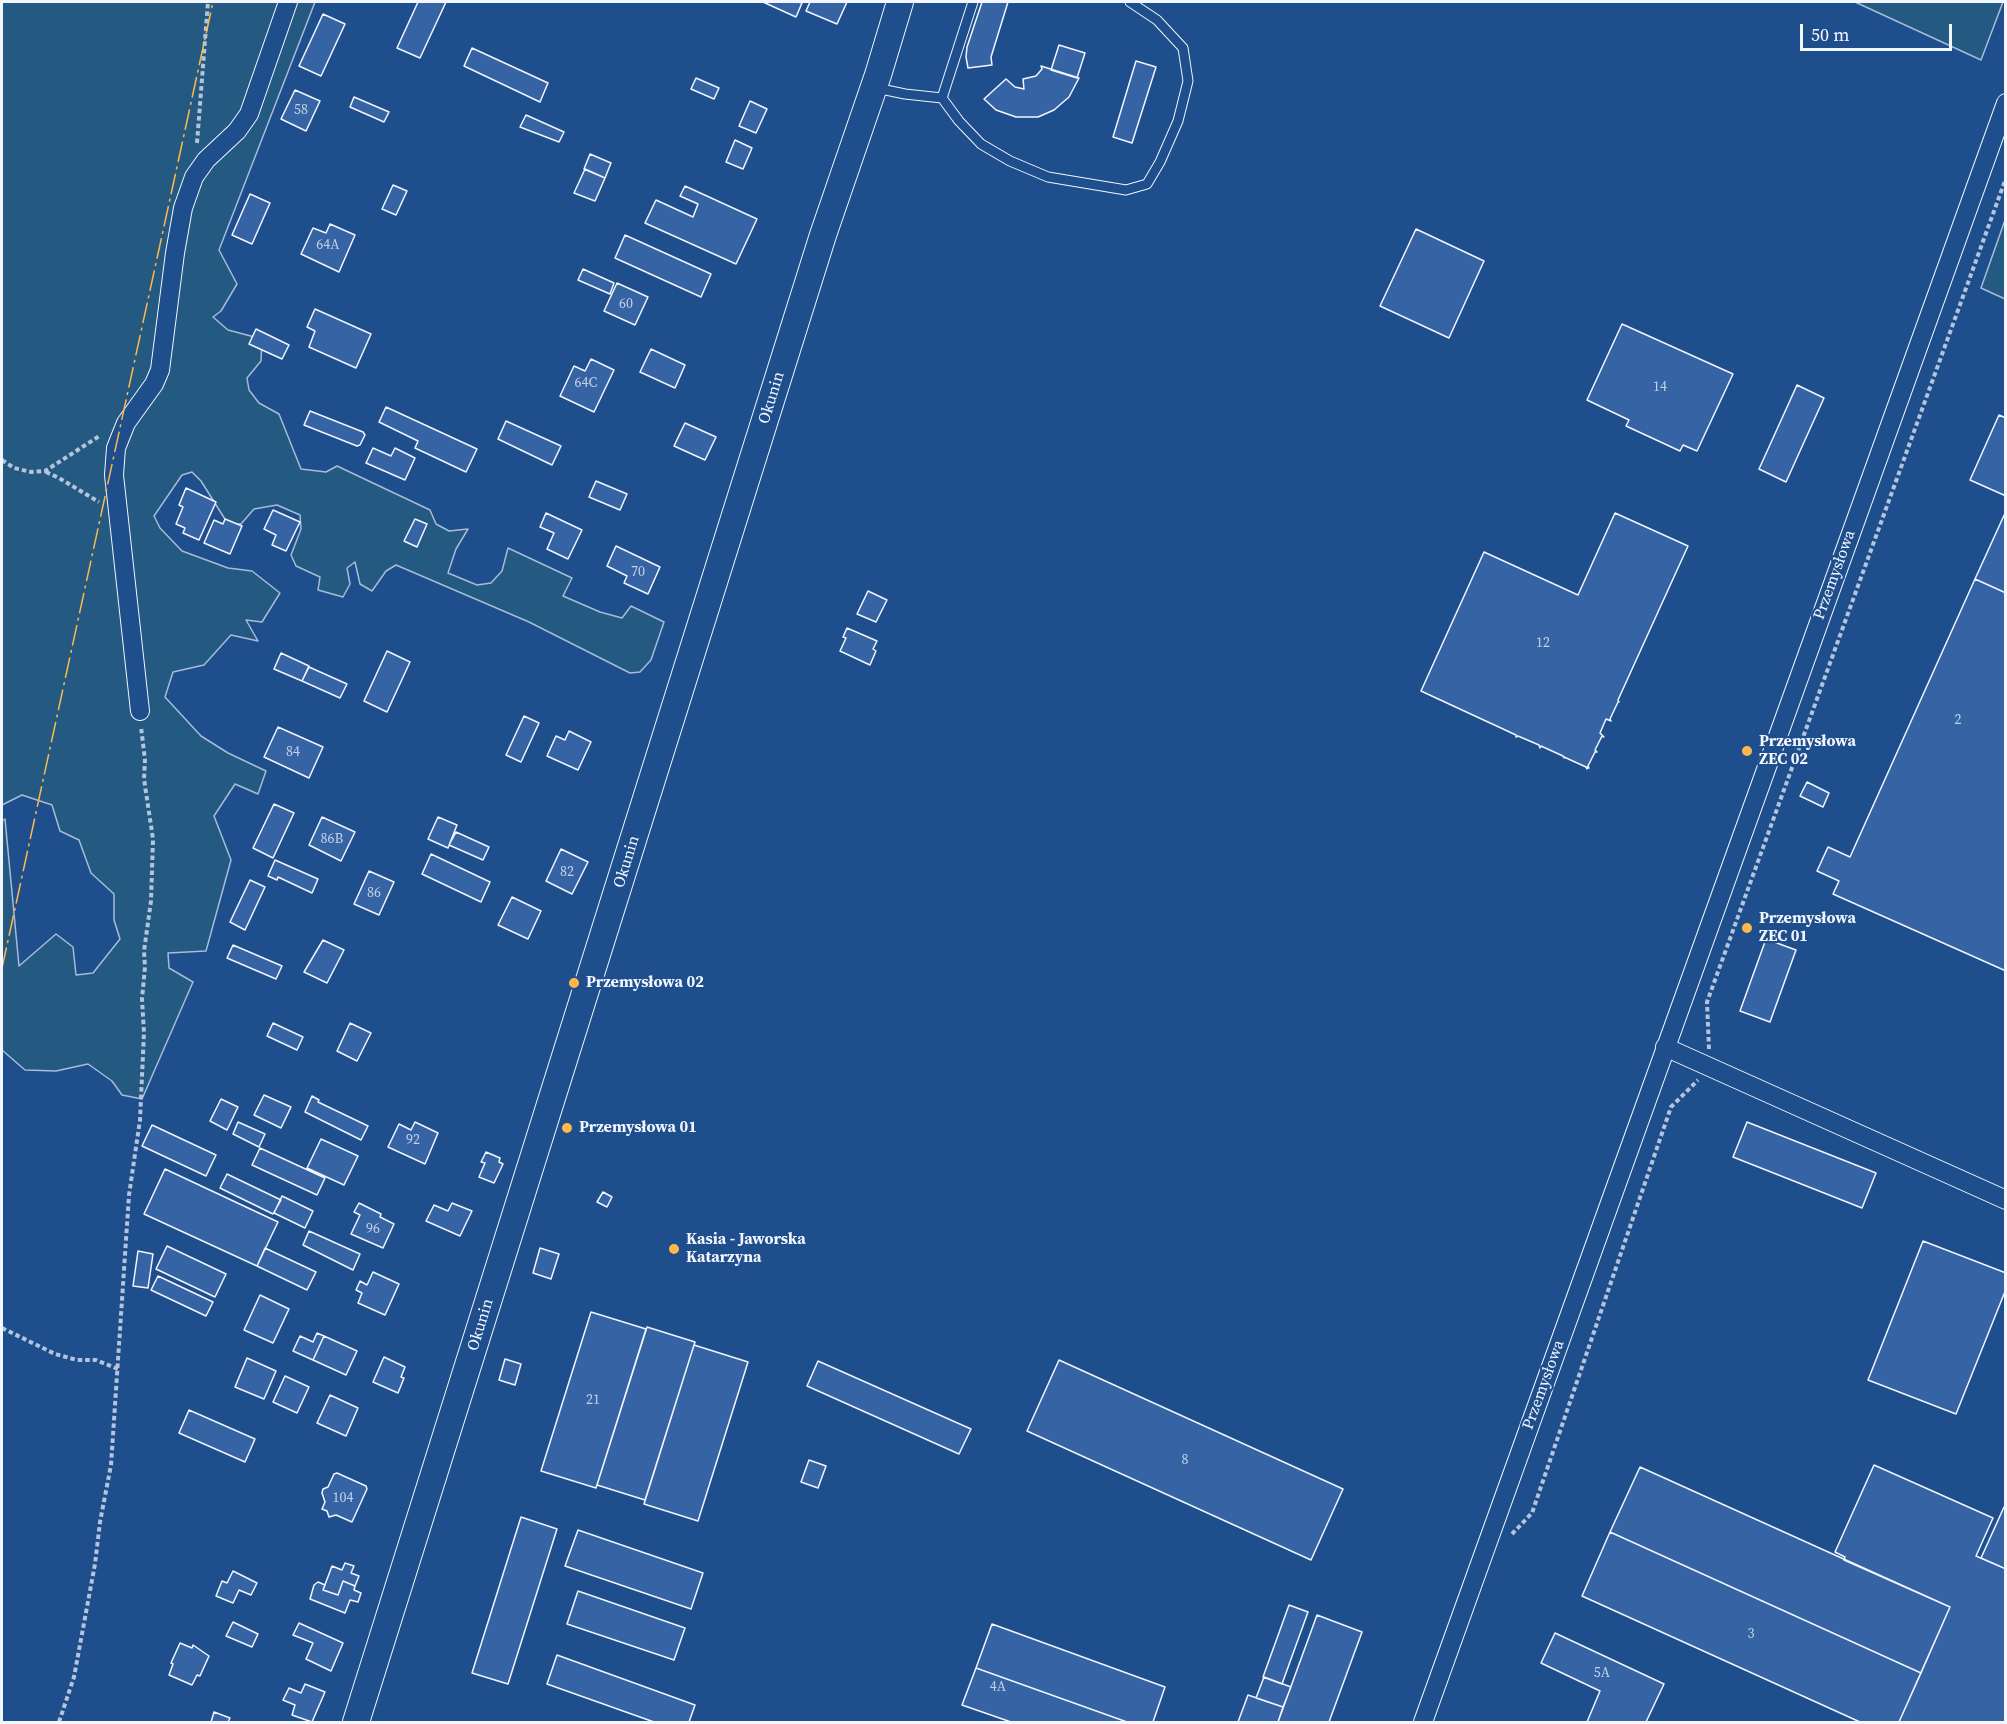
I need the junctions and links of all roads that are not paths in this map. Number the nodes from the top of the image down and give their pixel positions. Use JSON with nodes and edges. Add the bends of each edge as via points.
{"nodes":[{"id":1,"x":288,"y":2,"type":"edge"},
{"id":2,"x":900,"y":2,"type":"edge"},
{"id":3,"x":973,"y":2,"type":"edge"},
{"id":4,"x":1130,"y":2,"type":"edge"},
{"id":5,"x":874,"y":87,"type":"junction"},
{"id":6,"x":942,"y":98,"type":"junction"},
{"id":7,"x":2006,"y":103,"type":"edge"},
{"id":8,"x":140,"y":711,"type":"road end"},
{"id":9,"x":1665,"y":1047,"type":"junction"},
{"id":10,"x":2006,"y":1200,"type":"edge"},
{"id":11,"x":356,"y":1722,"type":"edge"},
{"id":12,"x":1423,"y":1722,"type":"edge"}],
"edges":[{"from":1,"to":8,"type":"street","via":[[249,114],[194,177],[183,208],[160,370],[126,423],[114,460]]},
{"from":2,"to":5,"type":"main road","name":"Okunin"},
{"from":3,"to":6,"type":"lane"},
{"from":4,"to":6,"type":"lane","via":[[1157,20],[1183,48],[1188,81],[1178,121],[1148,184],[1126,190],[1048,177],[1010,162],[981,144]]},
{"from":5,"to":6,"type":"lane"},
{"from":5,"to":11,"type":"main road","name":"Okunin","via":[[820,246]]},
{"from":7,"to":9,"type":"street","name":"Przemysłowa"},
{"from":9,"to":10,"type":"street"},
{"from":9,"to":12,"type":"street","name":"Przemysłowa"}]}
